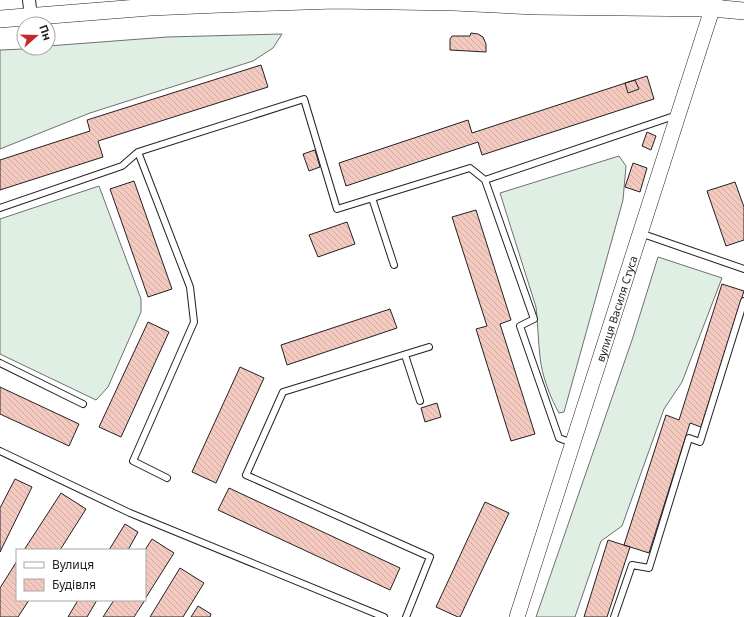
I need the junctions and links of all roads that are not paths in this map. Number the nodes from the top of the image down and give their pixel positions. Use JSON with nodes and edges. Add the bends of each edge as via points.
{"nodes":[{"id":1,"x":29,"y":0,"type":"edge"},
{"id":2,"x":535,"y":3,"type":"edge"},
{"id":3,"x":714,"y":4,"type":"edge"},
{"id":4,"x":744,"y":11,"type":"edge"},
{"id":5,"x":31,"y":16,"type":"edge"},
{"id":6,"x":43,"y":16,"type":"edge"},
{"id":7,"x":16,"y":18,"type":"edge"},
{"id":8,"x":0,"y":19,"type":"edge"},
{"id":9,"x":678,"y":114,"type":"junction"},
{"id":10,"x":138,"y":152,"type":"junction"},
{"id":11,"x":485,"y":180,"type":"junction"},
{"id":12,"x":372,"y":198,"type":"junction"},
{"id":13,"x":0,"y":208,"type":"edge"},
{"id":14,"x":640,"y":233,"type":"junction"},
{"id":15,"x":394,"y":265,"type":"dead end"},
{"id":16,"x":744,"y":269,"type":"edge"},
{"id":17,"x":744,"y":301,"type":"edge"},
{"id":18,"x":429,"y":347,"type":"dead end"},
{"id":19,"x":405,"y":355,"type":"junction"},
{"id":20,"x":0,"y":363,"type":"edge"},
{"id":21,"x":420,"y":401,"type":"dead end"},
{"id":22,"x":83,"y":404,"type":"dead end"},
{"id":23,"x":573,"y":444,"type":"junction"},
{"id":24,"x":0,"y":451,"type":"edge"},
{"id":25,"x":168,"y":478,"type":"dead end"},
{"id":26,"x":384,"y":617,"type":"edge"},
{"id":27,"x":406,"y":617,"type":"edge"},
{"id":28,"x":517,"y":617,"type":"edge"},
{"id":29,"x":614,"y":617,"type":"edge"}],
"edges":[{"from":1,"to":5,"type":"street"},
{"from":2,"to":3,"type":"main road"},
{"from":2,"to":6,"type":"main road","via":[[323,1],[150,7]]},
{"from":3,"to":4,"type":"main road"},
{"from":3,"to":9,"type":"street","name":"вулиця Василя Стуса"},
{"from":7,"to":8,"type":"main road"},
{"from":9,"to":11,"type":"lane"},
{"from":9,"to":14,"type":"street","name":"вулиця Василя Стуса"},
{"from":10,"to":12,"type":"lane","via":[[304,99],[337,209]]},
{"from":10,"to":13,"type":"lane","via":[[122,166]]},
{"from":10,"to":25,"type":"lane","via":[[190,287],[194,322],[133,462]]},
{"from":11,"to":12,"type":"lane","via":[[470,168]]},
{"from":11,"to":23,"type":"lane","via":[[534,319],[520,326],[559,438]]},
{"from":12,"to":15,"type":"lane"},
{"from":14,"to":16,"type":"lane"},
{"from":14,"to":23,"type":"street","name":"вулиця Василя Стуса"},
{"from":17,"to":29,"type":"lane","via":[[700,442],[689,438],[649,568],[632,565]]},
{"from":18,"to":19,"type":"lane"},
{"from":19,"to":21,"type":"lane"},
{"from":19,"to":27,"type":"lane","via":[[283,392],[246,475],[430,557]]},
{"from":20,"to":22,"type":"lane"},
{"from":23,"to":28,"type":"street","name":"вулиця Василя Стуса"},
{"from":24,"to":26,"type":"lane","via":[[130,513]]}]}
